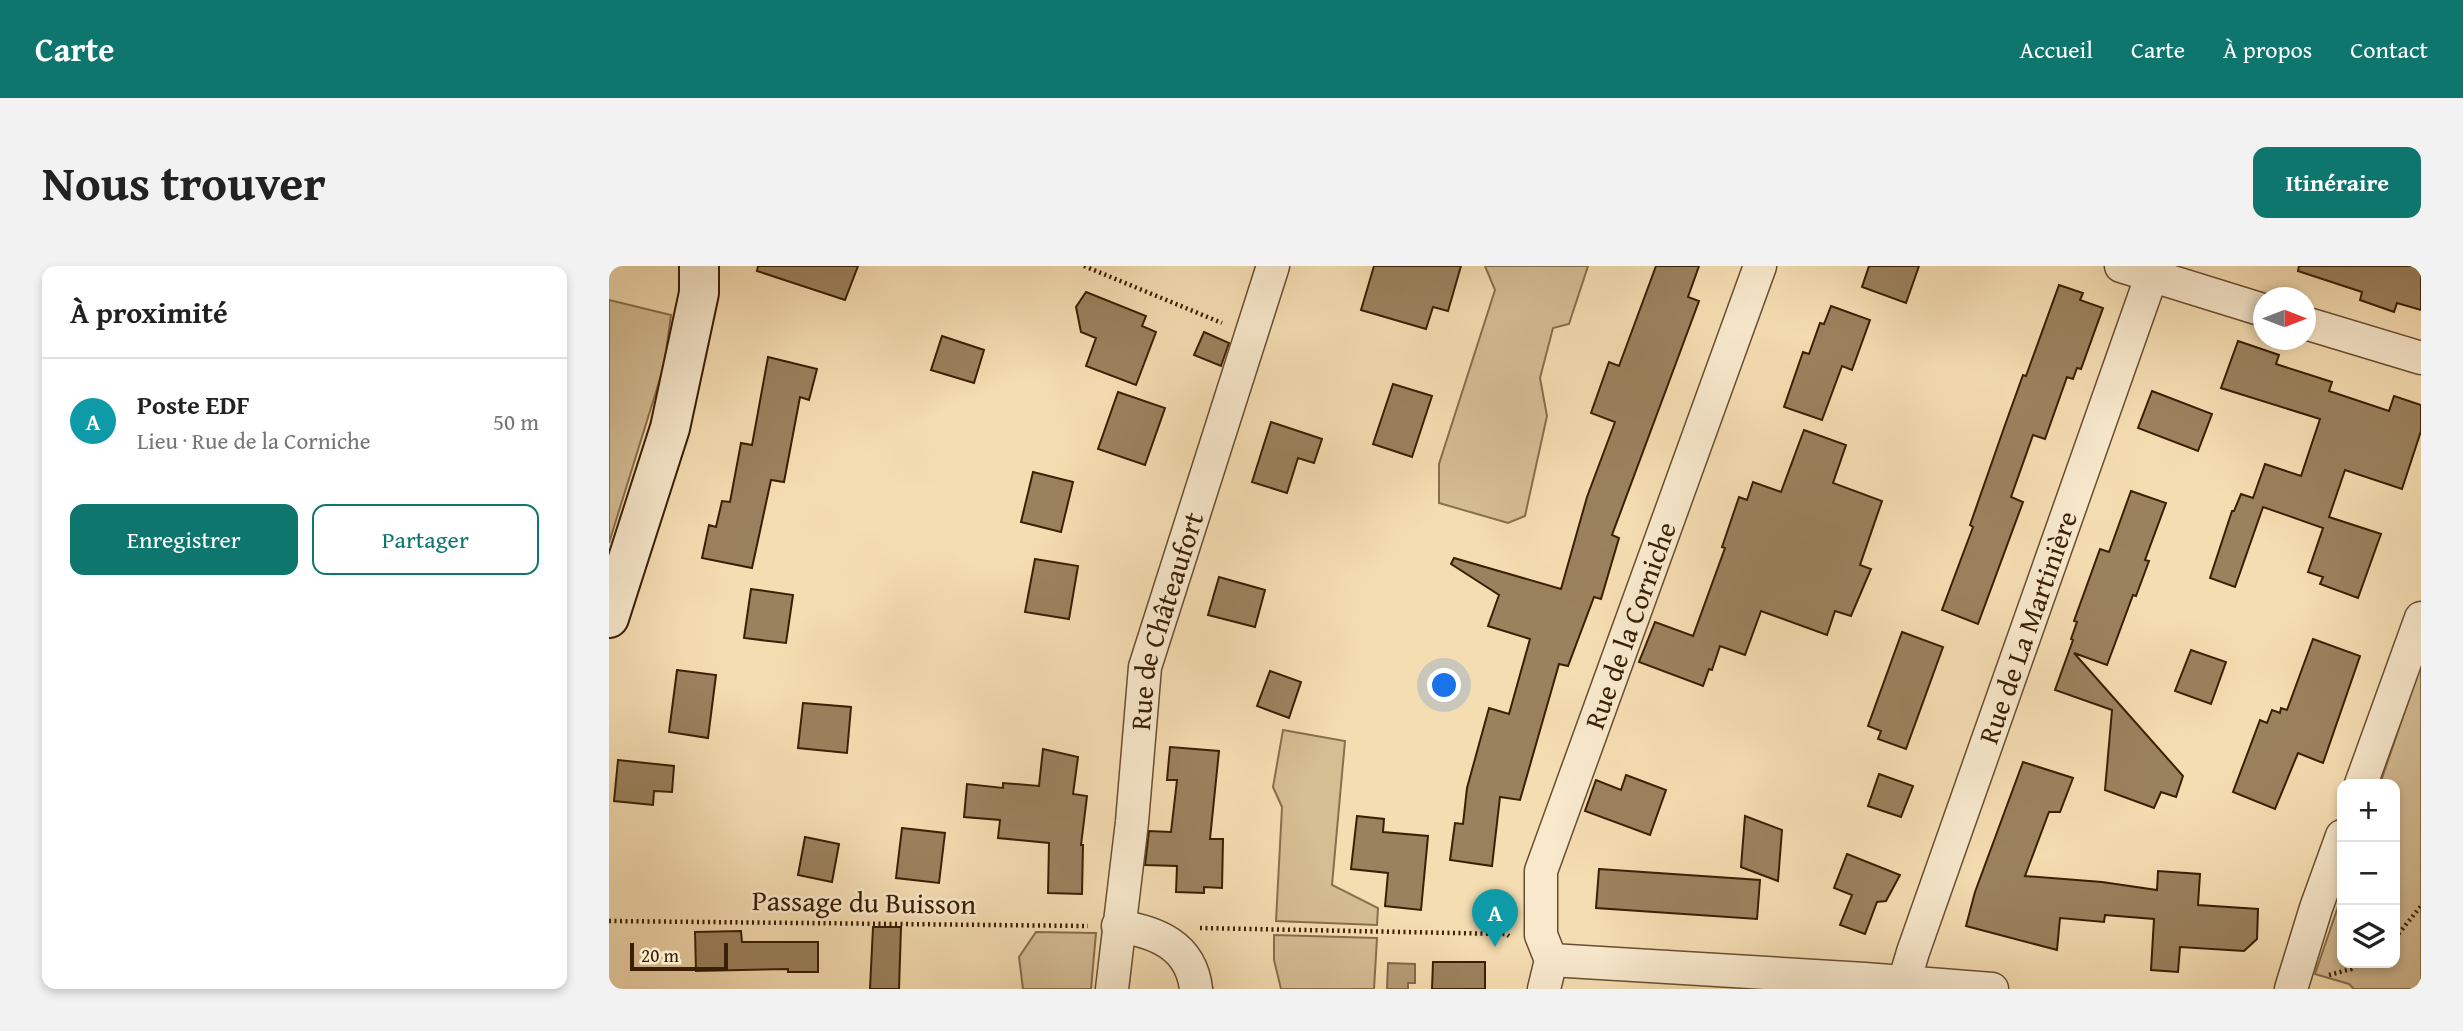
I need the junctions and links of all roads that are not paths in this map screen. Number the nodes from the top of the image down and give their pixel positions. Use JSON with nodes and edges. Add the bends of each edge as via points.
{"nodes":[{"id":1,"x":1273,"y":266,"type":"edge"},
{"id":2,"x":1760,"y":266,"type":"edge"},
{"id":3,"x":2121,"y":266,"type":"edge"},
{"id":4,"x":2153,"y":271,"type":"edge"},
{"id":5,"x":699,"y":280,"type":"edge"},
{"id":6,"x":2253,"y":306,"type":"edge"},
{"id":7,"x":2316,"y":326,"type":"edge"},
{"id":8,"x":2421,"y":358,"type":"edge"},
{"id":9,"x":609,"y":618,"type":"edge"},
{"id":10,"x":2421,"y":618,"type":"edge"},
{"id":11,"x":2363,"y":779,"type":"edge"},
{"id":12,"x":2340,"y":842,"type":"edge"},
{"id":13,"x":1118,"y":926,"type":"junction"},
{"id":14,"x":1547,"y":974,"type":"edge"},
{"id":15,"x":1903,"y":986,"type":"edge"},
{"id":16,"x":1112,"y":989,"type":"edge"},
{"id":17,"x":1196,"y":989,"type":"edge"},
{"id":18,"x":1992,"y":989,"type":"edge"},
{"id":19,"x":2291,"y":989,"type":"edge"}],
"edges":[{"from":1,"to":13,"type":"street","name":"Rue de Châteaufort","via":[[1145,667]]},
{"from":2,"to":14,"type":"street","name":"Rue de la Corniche","via":[[1541,871],[1541,935]]},
{"from":3,"to":4,"type":"street"},
{"from":4,"to":6,"type":"street"},
{"from":4,"to":15,"type":"street","name":"Rue de La Martinière"},
{"from":5,"to":9,"type":"street","via":[[670,428]]},
{"from":7,"to":8,"type":"street"},
{"from":10,"to":11,"type":"street"},
{"from":12,"to":19,"type":"street"},
{"from":13,"to":16,"type":"street","name":"Rue de Châteaufort"},
{"from":13,"to":17,"type":"street","via":[[1156,934],[1180,950]]},
{"from":14,"to":15,"type":"street","via":[[1864,979]]},
{"from":15,"to":18,"type":"street"}]}
